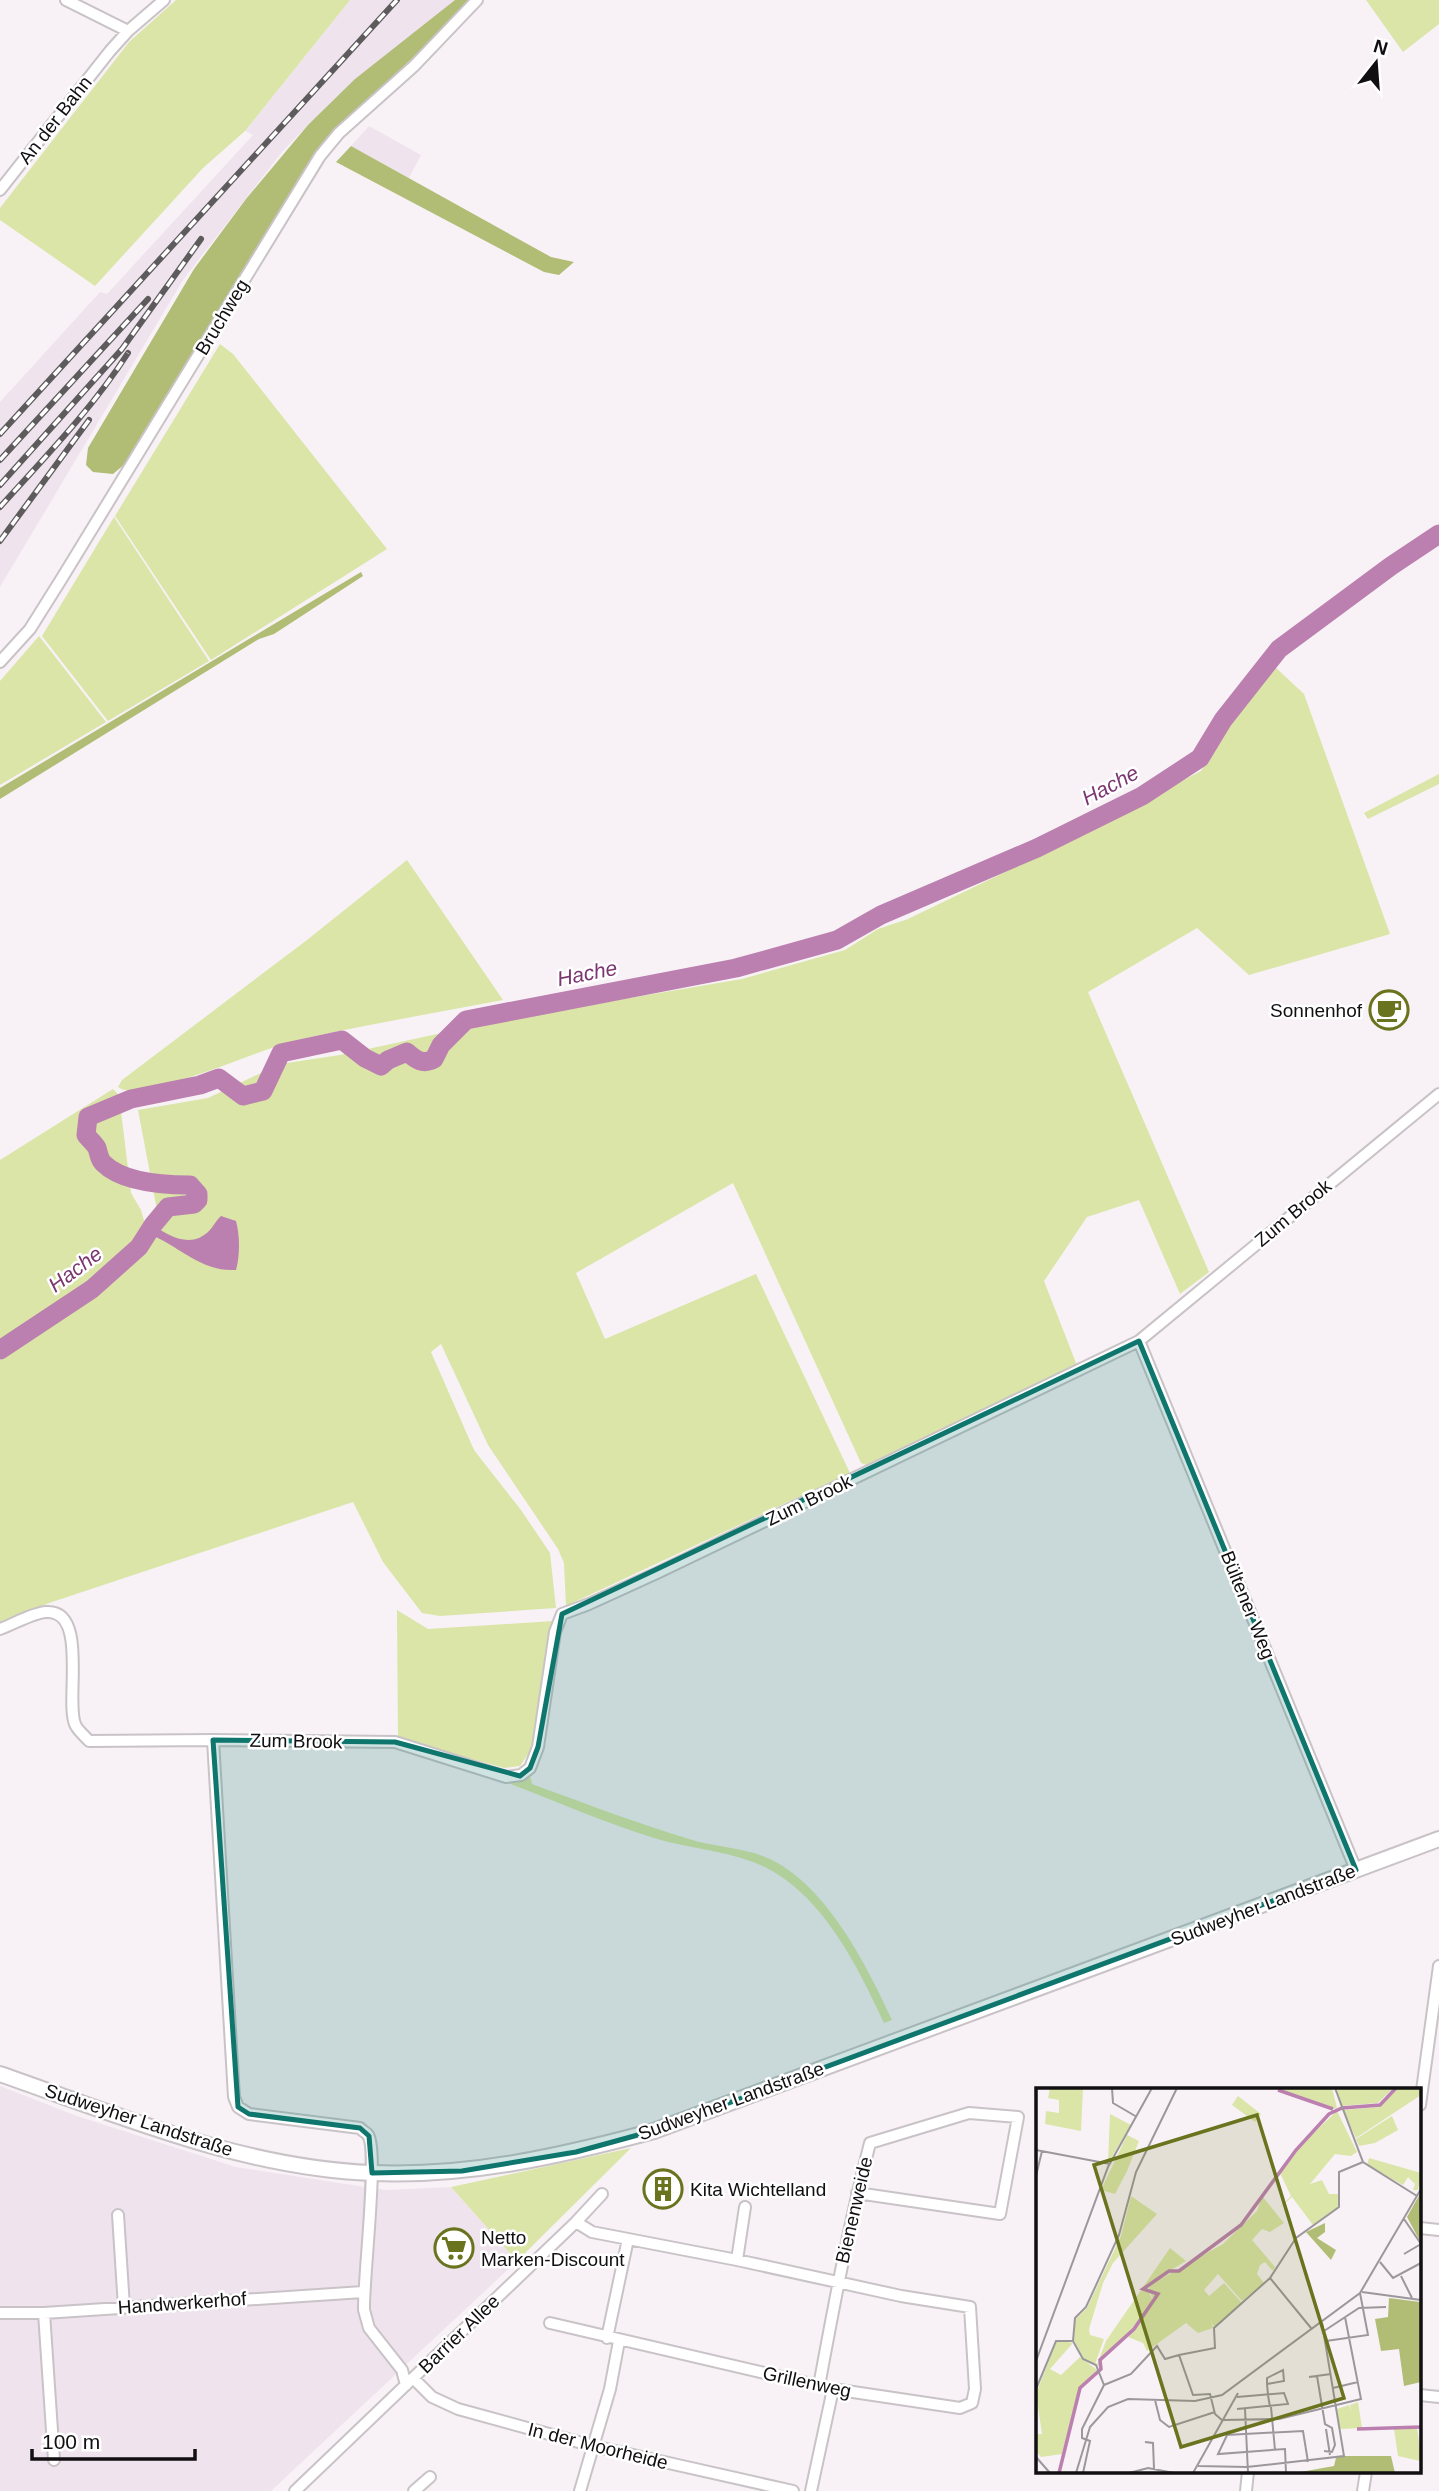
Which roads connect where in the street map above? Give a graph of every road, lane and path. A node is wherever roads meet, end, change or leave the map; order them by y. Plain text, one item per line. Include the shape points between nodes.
1 (66, 0) edge
2 (164, 0) edge
3 (477, 0) edge
4 (128, 31) junction
5 (0, 190) edge
6 (0, 662) edge
7 (1439, 1094) edge
8 (1139, 1341) junction
9 (0, 1629) edge
10 (214, 1740) junction
11 (1439, 1839) edge
12 (1356, 1870) junction
13 (1439, 1966) edge
14 (1437, 1991) edge
15 (0, 2074) edge
16 (1422, 2092) edge
17 (372, 2174) junction
18 (857, 2193) junction
19 (602, 2194) dead end
20 (745, 2207) dead end
21 (118, 2215) dead end
22 (576, 2222) junction
23 (628, 2239) junction
24 (737, 2260) junction
25 (838, 2283) junction
26 (363, 2292) junction
27 (124, 2307) junction
28 (0, 2312) edge
29 (44, 2313) junction
30 (550, 2323) dead end
31 (613, 2339) junction
32 (410, 2381) junction
33 (819, 2386) junction
34 (832, 2389) junction
35 (593, 2446) junction
36 (54, 2460) dead end
37 (429, 2477) dead end
38 (295, 2491) edge
39 (414, 2491) edge
40 (580, 2491) edge
41 (793, 2491) edge
42 (811, 2491) edge

1 - 4 street
2 - 4 street, An der Bahn
3 - 6 street, Bruchweg via 320,156 30,629
4 - 5 street, An der Bahn
7 - 8 street, Zum Brook
8 - 10 street, Zum Brook via 657,1573 562,1614 555,1632 538,1746 530,1768 521,1775 506,1777 395,1742
8 - 12 street, Bültener Weg
9 - 10 street, Zum Brook via 46,1612 66,1620 71,1635 74,1724 89,1741
10 - 17 street via 234,2097 238,2107 249,2114 360,2128 369,2136
11 - 12 main road, Sudweyher Landstraße
12 - 17 main road, Sudweyher Landstraße via 654,2131 517,2164
13 - 14 street
14 - 16 street
15 - 17 main road, Sudweyher Landstraße via 216,2147 308,2167
17 - 26 street
18 - 18 street, Bienenweide via 870,2143 969,2113 1017,2117 1000,2214
18 - 25 street, Bienenweide
19 - 22 street, Barrier Allee
20 - 24 street
21 - 27 street
22 - 23 street via 592,2232
22 - 32 street, Barrier Allee
23 - 24 street
23 - 31 street
24 - 25 street
25 - 33 street, Bienenweide
25 - 34 street, Grillenweg via 970,2307 975,2389 972,2403 960,2408
26 - 27 street, Handwerkerhof
26 - 32 street via 369,2328
27 - 29 street, Handwerkerhof
28 - 29 street, Handwerkerhof
29 - 36 street
30 - 31 street, Grillenweg
31 - 33 street, Grillenweg
31 - 35 street via 610,2389
32 - 35 street, In der Moorheide via 452,2407
32 - 38 street, Barrier Allee
33 - 34 street, Grillenweg
34 - 42 street
35 - 40 street
35 - 41 street, In der Moorheide
37 - 39 street

